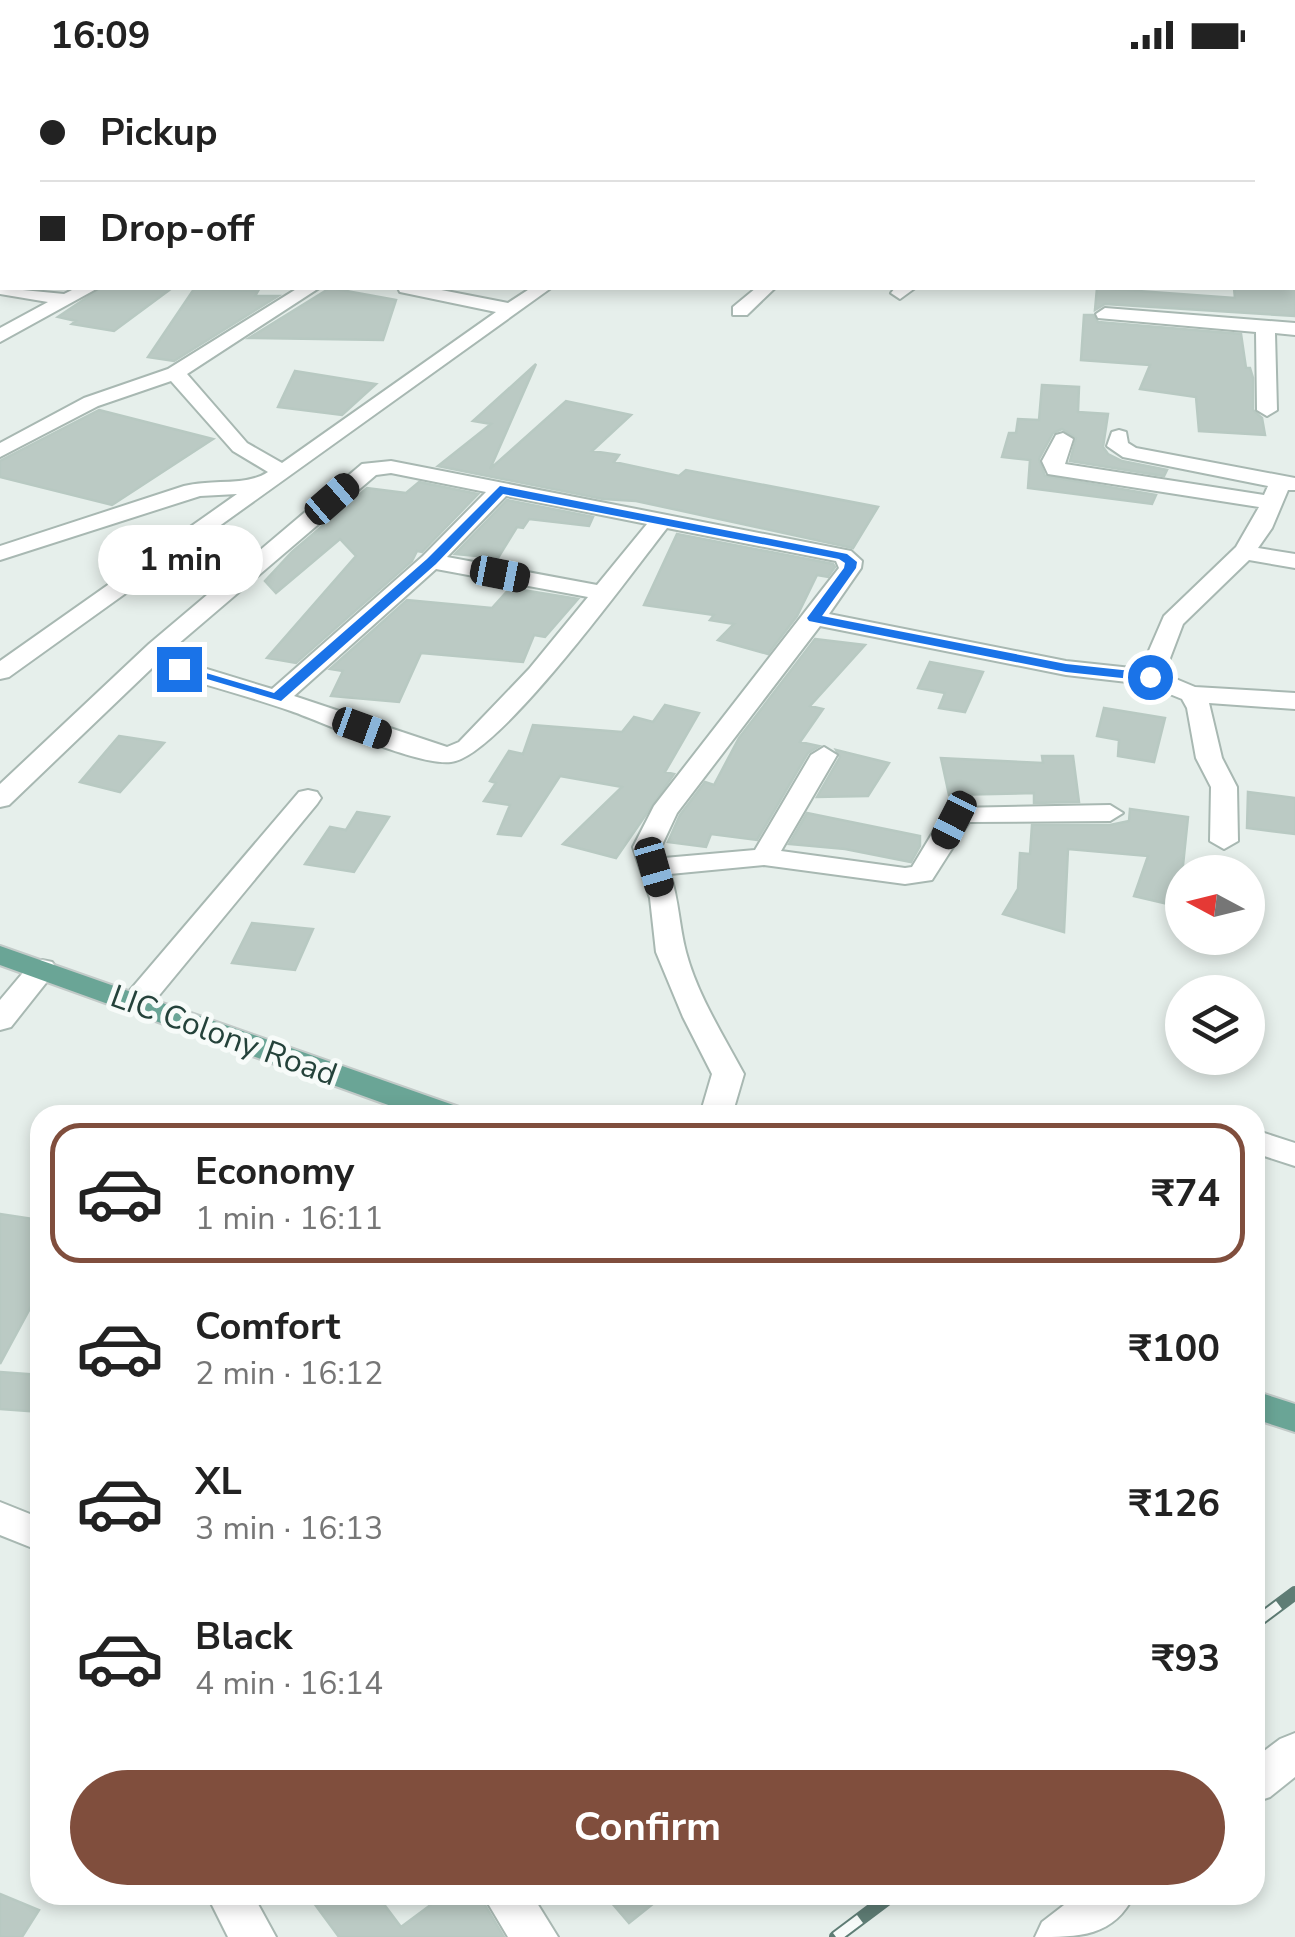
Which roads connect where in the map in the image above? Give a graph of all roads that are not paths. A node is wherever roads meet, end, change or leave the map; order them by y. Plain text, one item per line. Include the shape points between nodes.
1 (11, 290) edge
2 (85, 290) edge
3 (307, 290) edge
4 (424, 290) edge
5 (539, 290) edge
6 (764, 290) edge
7 (66, 300) junction
8 (512, 310) junction
9 (740, 310) dead end
10 (1105, 314) dead end
11 (1265, 327) junction
12 (1295, 329) edge
13 (0, 336) edge
14 (175, 373) junction
15 (1268, 410) dead end
16 (1119, 436) dead end
17 (1063, 439) dead end
18 (0, 451) edge
19 (281, 471) junction
20 (256, 488) junction
21 (500, 490) junction
22 (1282, 490) edge
23 (660, 522) junction
24 (1244, 552) junction
25 (0, 553) edge
26 (431, 561) junction
27 (1295, 561) edge
28 (604, 593) junction
29 (814, 618) junction
30 (147, 659) junction
31 (0, 672) edge
32 (1150, 677) junction
33 (1191, 694) junction
34 (276, 698) junction
35 (1295, 701) edge
36 (824, 756) dead end
37 (308, 798) dead end
38 (0, 799) edge
39 (1110, 813) dead end
40 (1224, 841) dead end
41 (764, 857) junction
42 (654, 867) junction
43 (0, 955) edge
44 (42, 969) junction
45 (136, 1003) junction
46 (0, 1020) edge
47 (420, 1105) edge
48 (719, 1105) edge
49 (1265, 1144) edge
50 (1295, 1154) edge
51 (1265, 1408) edge
52 (1295, 1418) edge
53 (0, 1518) edge
54 (30, 1531) edge
55 (1295, 1752) edge
56 (1265, 1776) edge
57 (235, 1905) edge
58 (512, 1905) edge
59 (1099, 1905) edge
60 (253, 1937) edge
61 (535, 1937) edge
62 (1058, 1937) edge

1 - 7 street
2 - 7 street
3 - 14 street
4 - 8 street
5 - 8 street
6 - 9 street
7 - 13 street
8 - 19 street
10 - 11 street
11 - 12 street
11 - 15 street
14 - 18 street via 72,411
14 - 19 street via 240,447
16 - 22 street via 1117,446 1130,453
17 - 22 street via 1056,469
19 - 20 street
20 - 25 street via 192,490
20 - 31 street
21 - 23 street
21 - 26 street
21 - 30 street via 391,466 370,469
22 - 24 street
23 - 28 street
23 - 29 street via 843,556 851,562
24 - 27 street
24 - 32 street via 1172,620
26 - 28 street
26 - 34 street
28 - 34 street via 538,674 468,747 450,755
29 - 32 street via 1066,668
29 - 42 street via 664,812 647,847
30 - 34 street
30 - 38 street
32 - 33 street
33 - 35 street
33 - 40 street via 1224,786
36 - 41 street
37 - 45 street
39 - 41 street via 964,814 922,874
41 - 42 street
42 - 48 street via 671,952 728,1074
43 - 44 main road, LIC Colony Road
44 - 45 main road, LIC Colony Road
44 - 46 street
45 - 47 main road, LIC Colony Road
49 - 50 street
51 - 52 main road
53 - 54 street
55 - 56 street
57 - 60 street
58 - 61 street
59 - 62 street

